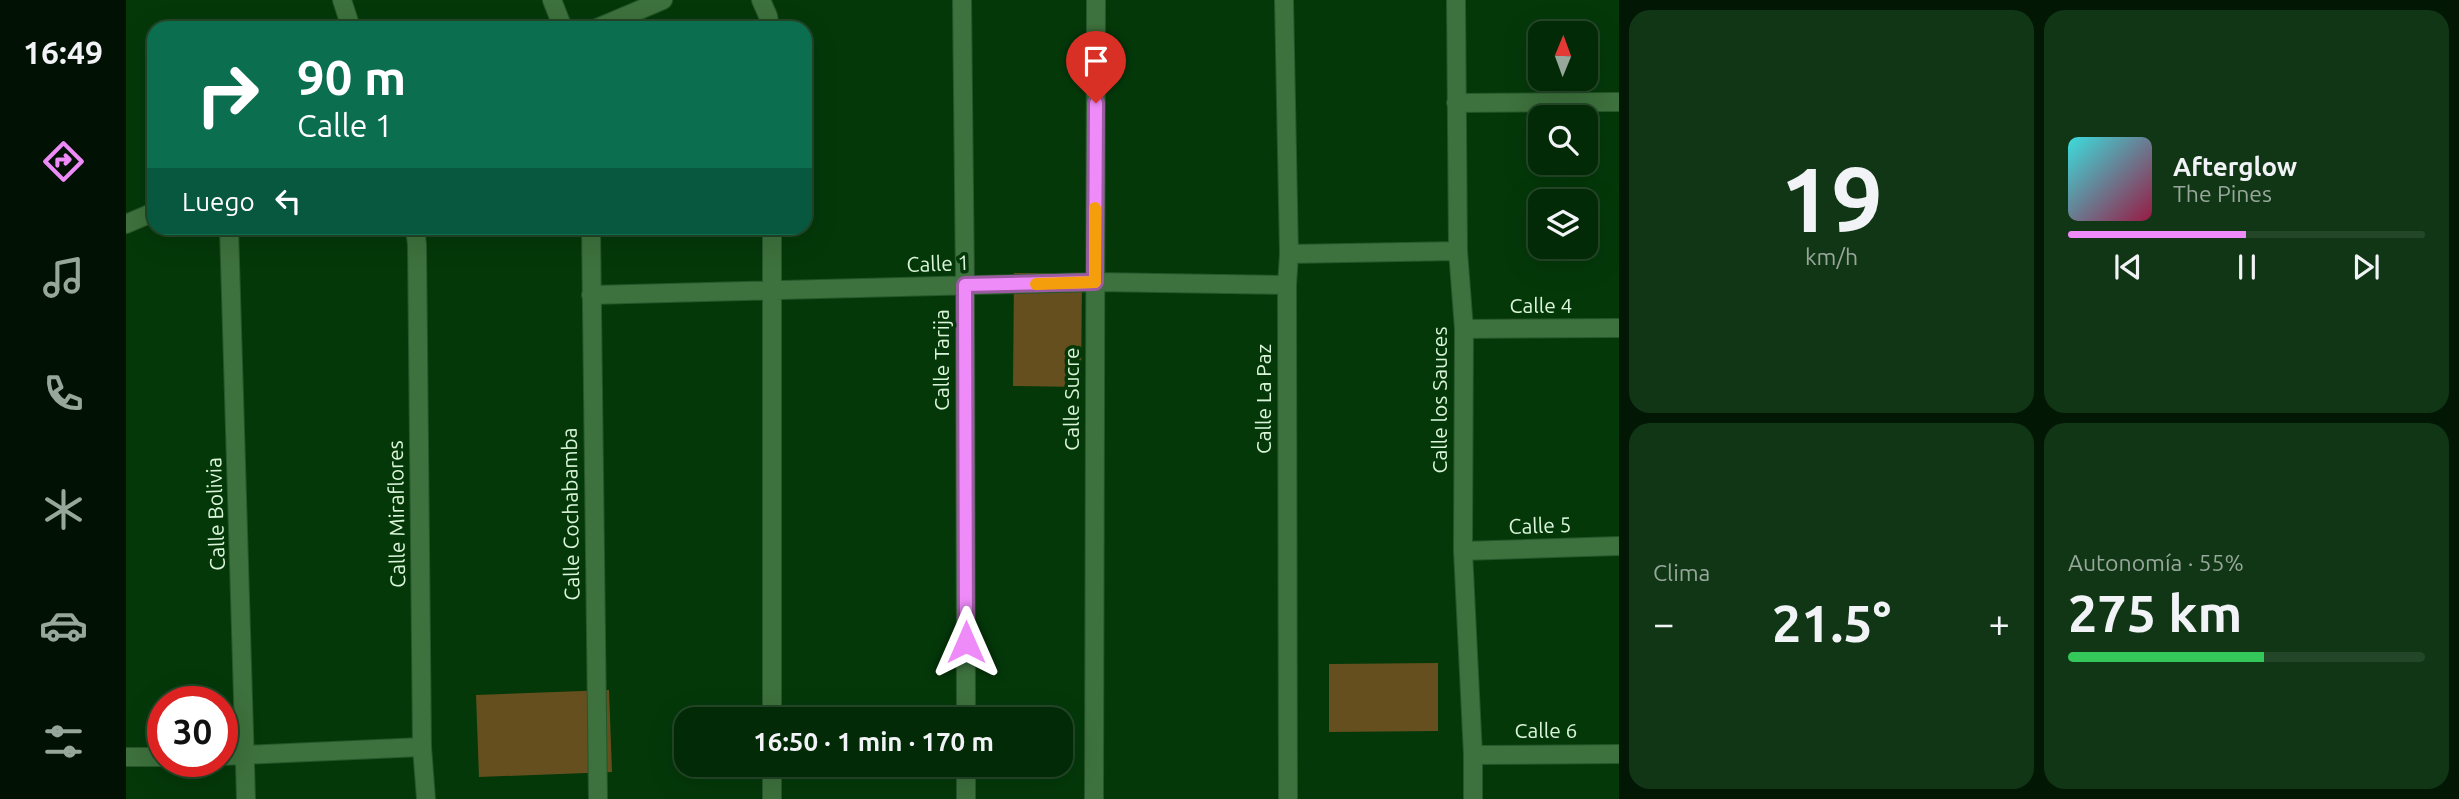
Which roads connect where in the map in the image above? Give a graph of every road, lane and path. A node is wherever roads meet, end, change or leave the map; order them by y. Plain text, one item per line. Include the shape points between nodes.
1 (342, 0) edge
2 (552, 0) edge
3 (663, 0) edge
4 (761, 0) edge
5 (962, 0) edge
6 (1096, 0) edge
7 (1284, 0) edge
8 (1456, 0) edge
9 (349, 21) edge
10 (560, 21) edge
11 (614, 21) edge
12 (768, 21) edge
13 (1619, 102) edge
14 (1456, 103) junction
15 (147, 215) edge
16 (126, 224) edge
17 (229, 235) edge
18 (415, 235) edge
19 (591, 235) edge
20 (772, 235) edge
21 (1458, 251) junction
22 (1289, 254) junction
23 (1095, 282) junction
24 (965, 285) junction
25 (1287, 285) junction
26 (772, 291) junction
27 (591, 295) junction
28 (1619, 328) edge
29 (1464, 329) junction
30 (1619, 546) edge
31 (1463, 551) junction
32 (772, 707) edge
33 (966, 707) edge
34 (422, 747) junction
35 (1473, 754) junction
36 (1619, 754) edge
37 (238, 755) edge
38 (245, 755) junction
39 (126, 757) edge
40 (147, 757) edge
41 (772, 777) edge
42 (966, 777) edge
43 (246, 799) edge
44 (426, 799) edge
45 (598, 799) edge
46 (772, 799) edge
47 (966, 799) edge
48 (1094, 799) edge
49 (1288, 799) edge
50 (1473, 799) edge

1 - 9 street
2 - 10 street
3 - 11 street
4 - 12 street
5 - 24 street, Calle Tarija
6 - 23 street, Calle Sucre
7 - 22 street, Calle La Paz
8 - 14 street, Calle los Sauces
13 - 14 street
14 - 21 street, Calle los Sauces
15 - 16 street
17 - 38 street, Calle Bolivia
18 - 34 street, Calle Miraflores
19 - 27 street, Calle Cochabamba
20 - 26 street
21 - 22 street
21 - 29 street, Calle los Sauces
22 - 25 street, Calle La Paz
23 - 24 street, Calle 1
23 - 25 street, Calle 1
23 - 48 street, Calle Sucre
24 - 26 street, Calle 1
24 - 33 street, Calle Tarija
25 - 49 street, Calle La Paz
26 - 27 street, Calle 1
26 - 32 street
27 - 45 street, Calle Cochabamba
28 - 29 street, Calle 4
29 - 31 street, Calle los Sauces
30 - 31 street, Calle 5
31 - 35 street, Calle los Sauces
34 - 38 street
34 - 44 street, Calle Miraflores
35 - 36 street, Calle 6
35 - 50 street, Calle los Sauces
37 - 38 street
38 - 43 street, Calle Bolivia
39 - 40 street
41 - 46 street
42 - 47 street

